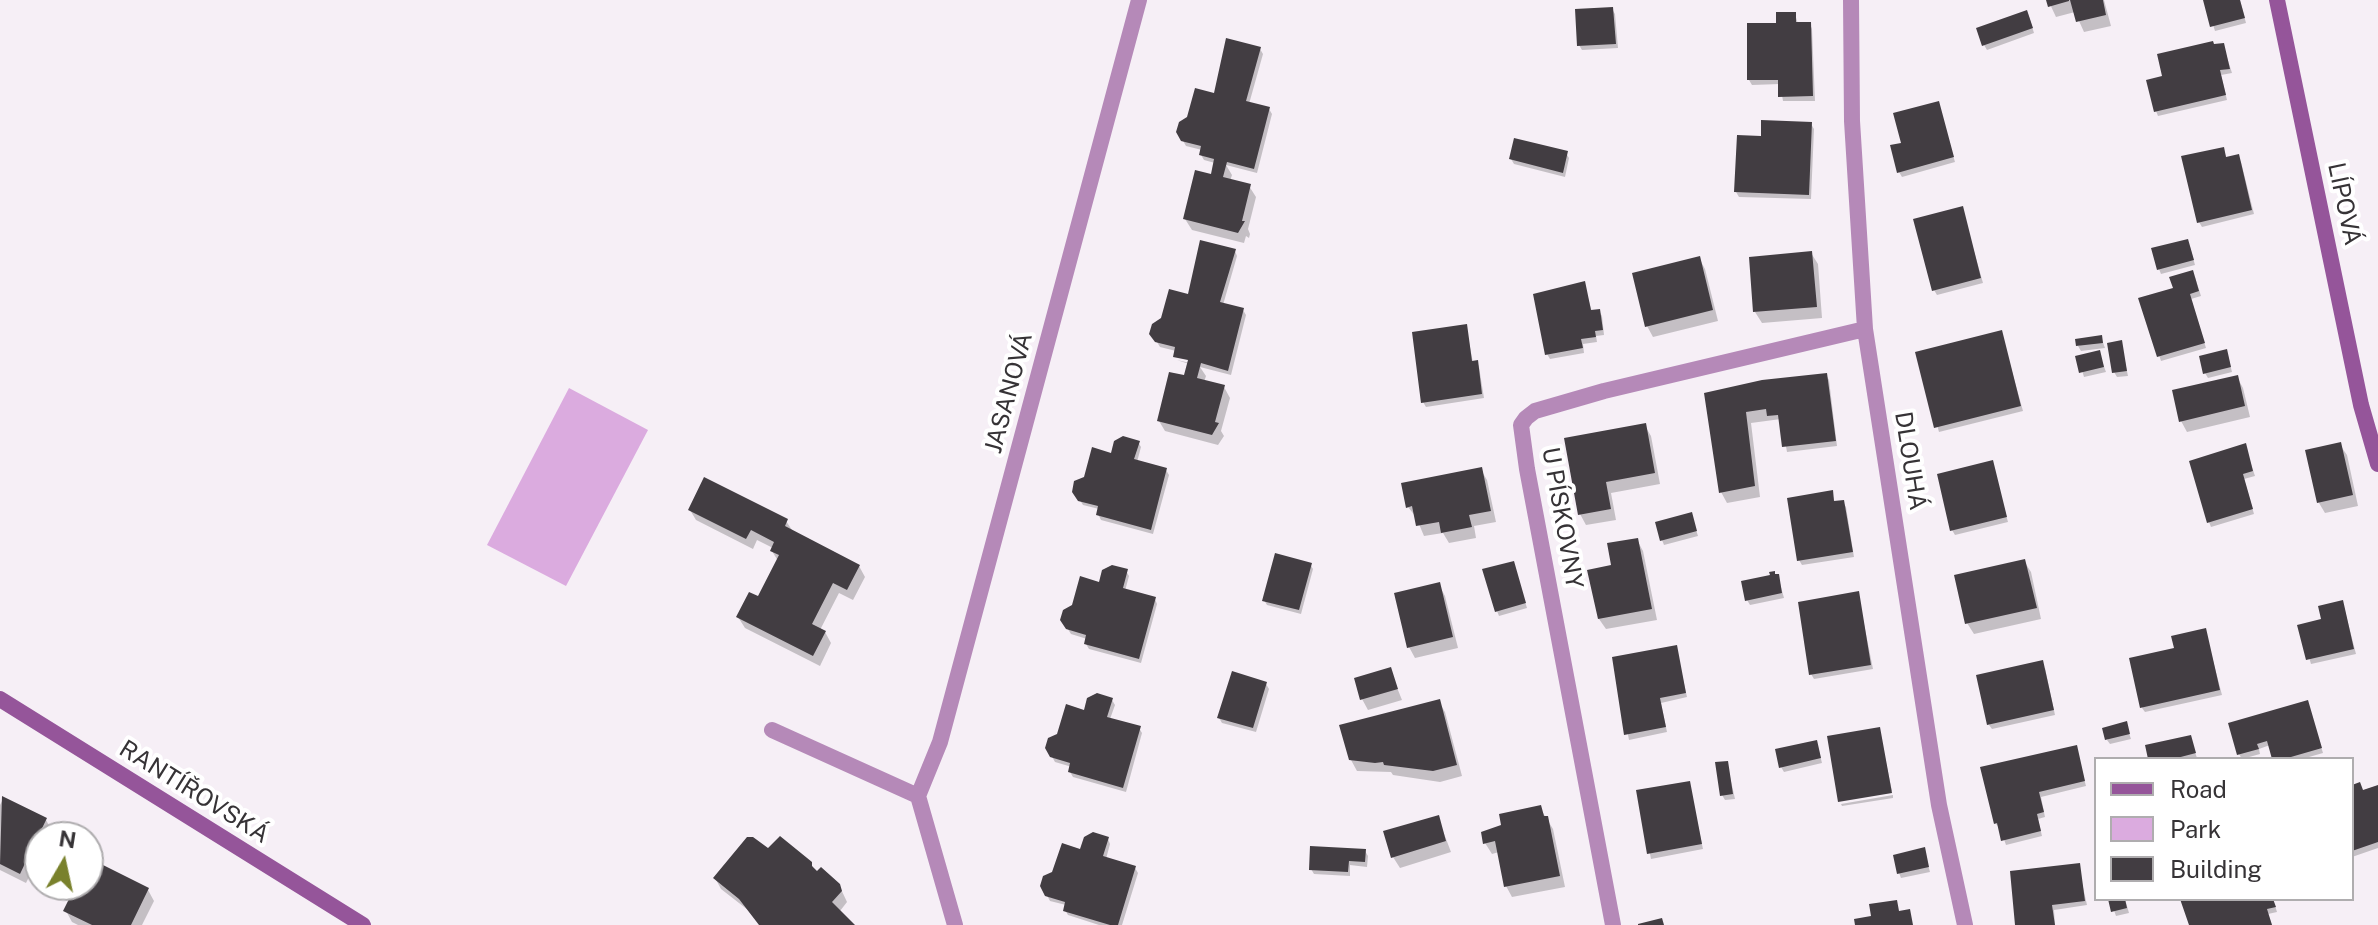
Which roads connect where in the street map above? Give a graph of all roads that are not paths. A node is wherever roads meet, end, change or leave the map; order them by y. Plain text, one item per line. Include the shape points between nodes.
1 (1139, 0) edge
2 (1851, 0) edge
3 (2277, 0) edge
4 (1865, 329) junction
5 (2378, 464) edge
6 (0, 699) edge
7 (772, 730) dead end
8 (918, 796) junction
9 (363, 925) edge
10 (955, 925) edge
11 (1613, 925) edge
12 (1965, 925) edge

1 - 8 street, JASANOVÁ via 940,742
2 - 4 street, DLOUHÁ via 1852,121
3 - 5 street, LÍPOVÁ via 2361,405
4 - 11 street, U PÍSKOVNY via 1604,391 1535,411 1521,425
4 - 12 street, DLOUHÁ via 1939,805
6 - 9 street, RANTÍŘOVSKÁ
7 - 8 street
8 - 10 street

